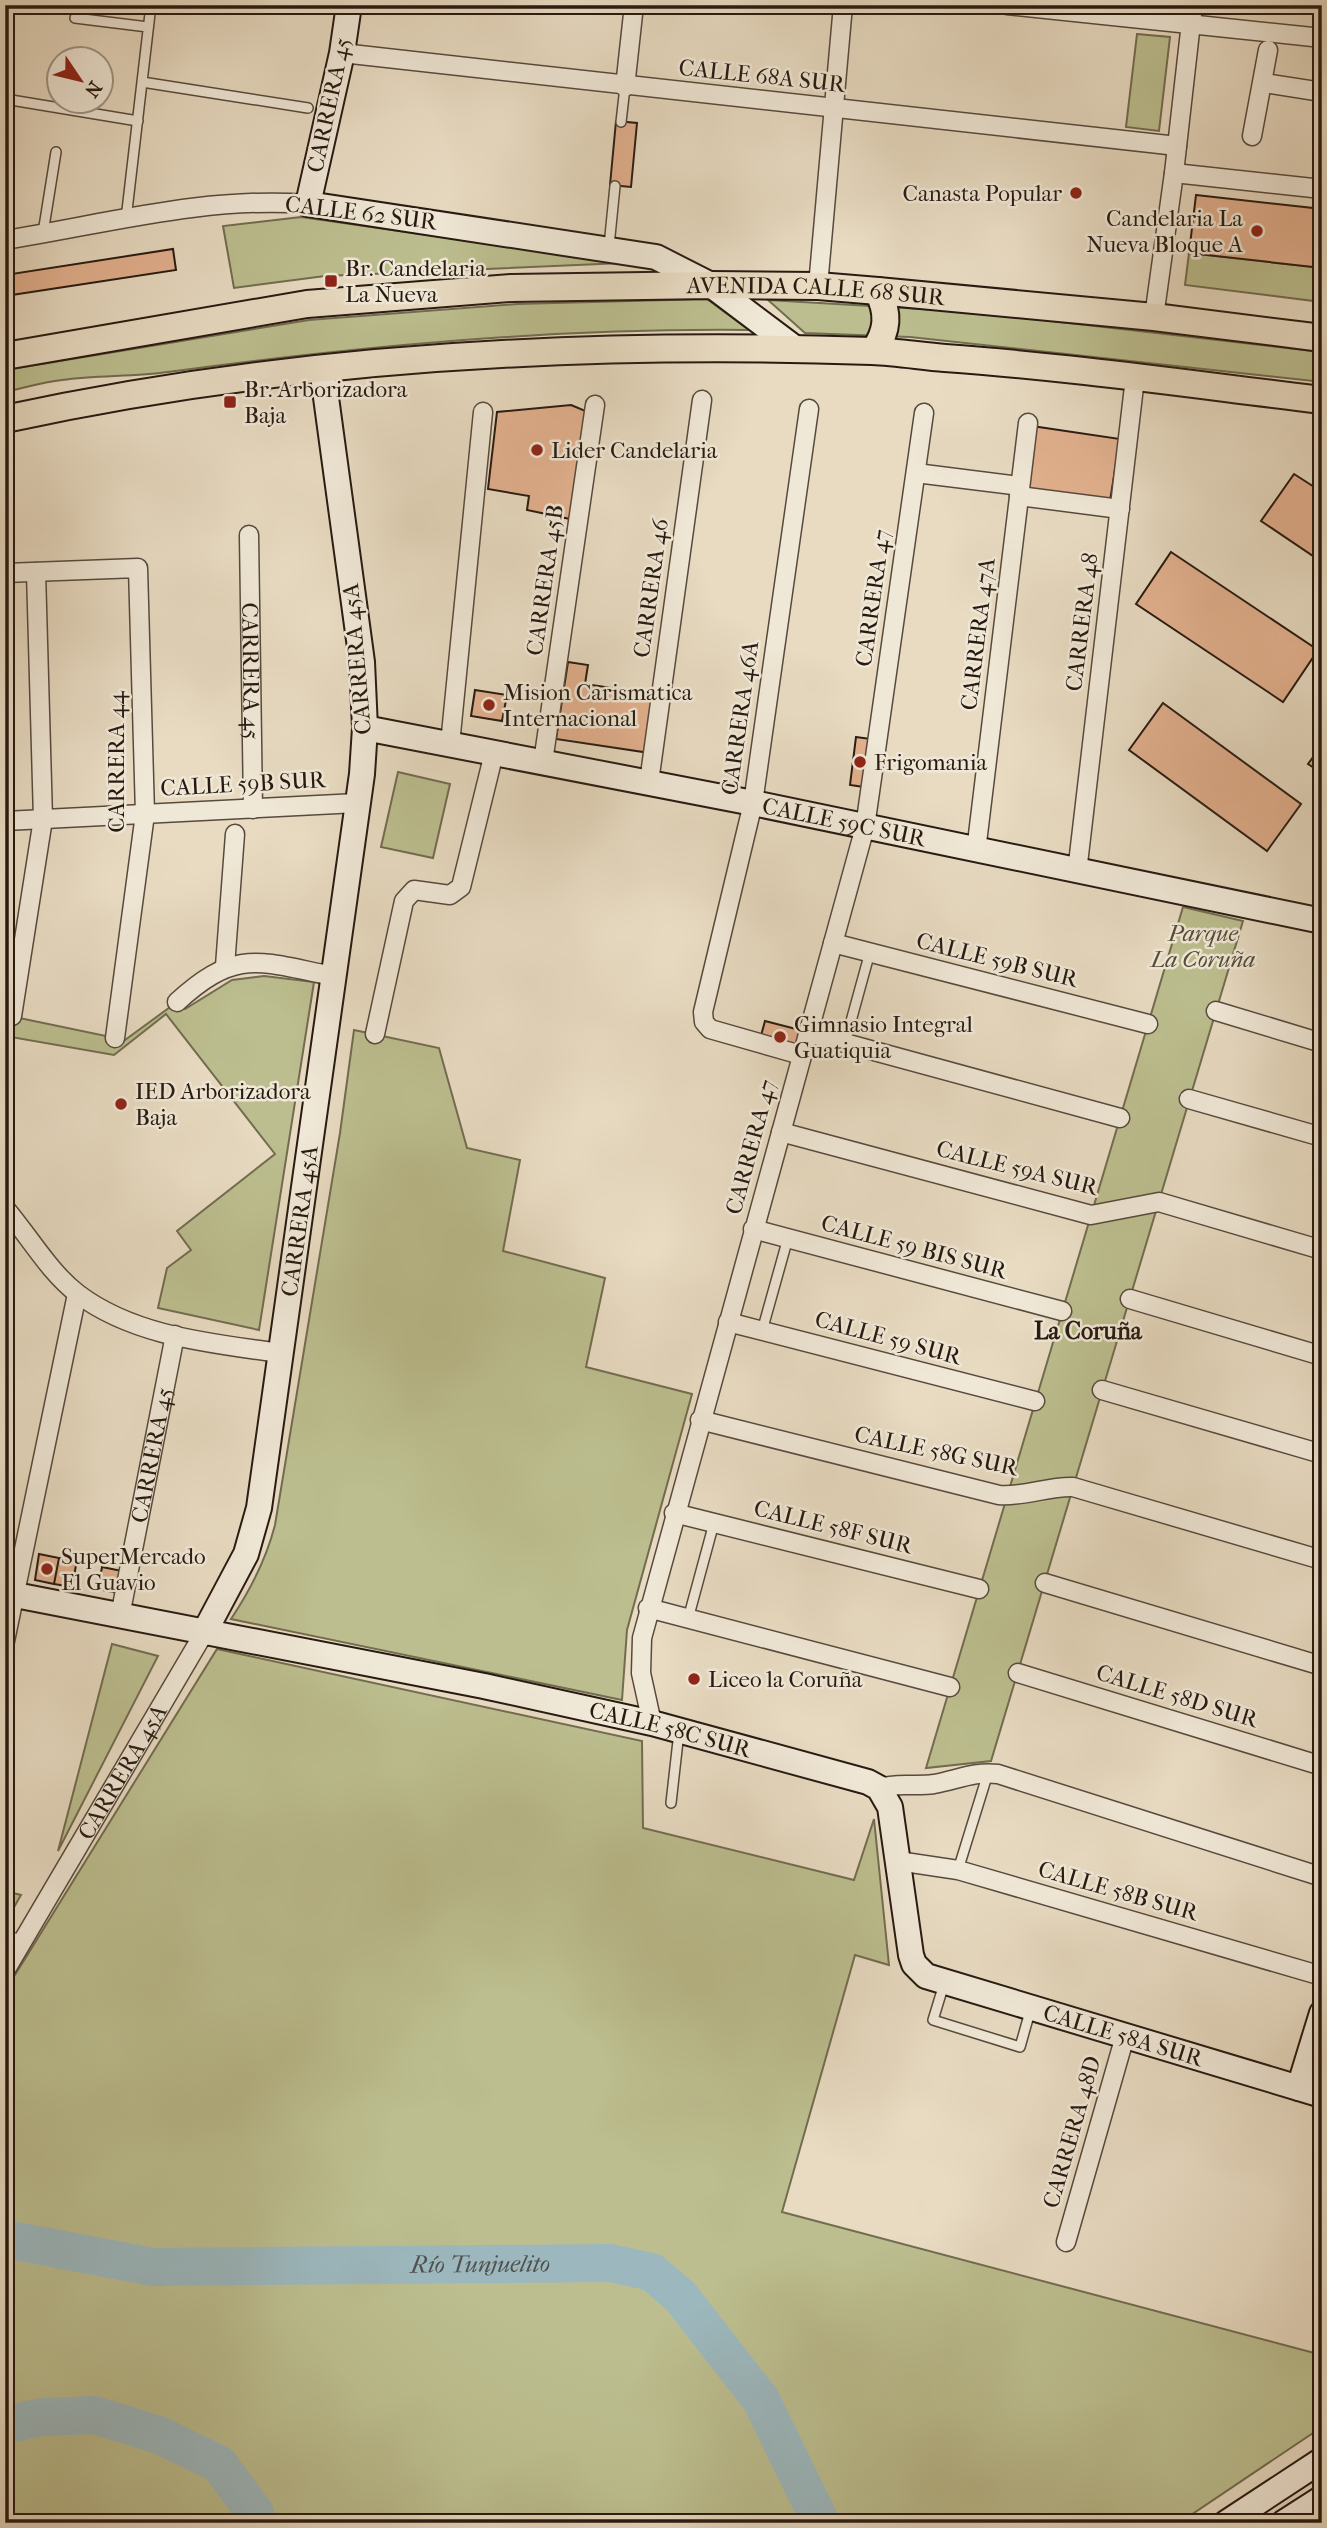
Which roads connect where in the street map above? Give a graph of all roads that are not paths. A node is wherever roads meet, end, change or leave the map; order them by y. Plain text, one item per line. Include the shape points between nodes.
1 (151, 5) edge
2 (634, 5) edge
3 (843, 5) edge
4 (1007, 5) edge
5 (342, 9) edge
6 (1192, 14) edge
7 (75, 18) dead end
8 (148, 27) junction
9 (1322, 38) edge
10 (1268, 50) dead end
11 (342, 53) junction
12 (142, 82) junction
13 (1264, 83) junction
14 (625, 87) junction
15 (1322, 92) edge
16 (5, 99) edge
17 (308, 107) dead end
18 (834, 108) junction
19 (138, 121) junction
20 (621, 122) dead end
21 (1252, 136) dead end
22 (1177, 146) junction
23 (56, 152) dead end
24 (1174, 173) junction
25 (615, 186) dead end
26 (1322, 189) edge
27 (308, 204) junction
28 (126, 220) junction
29 (43, 234) junction
30 (5, 240) edge
31 (608, 247) junction
32 (712, 285) junction
33 (818, 286) junction
34 (878, 291) junction
35 (1154, 317) junction
36 (1322, 338) edge
37 (796, 349) junction
38 (874, 351) junction
39 (5, 356) edge
40 (322, 368) junction
41 (1135, 378) junction
42 (702, 400) dead end
43 (1322, 400) edge
44 (595, 405) dead end
45 (809, 409) dead end
46 (483, 412) dead end
47 (924, 413) dead end
48 (5, 419) edge
49 (1028, 423) dead end
50 (916, 473) junction
51 (1020, 491) junction
52 (1120, 509) junction
53 (249, 535) dead end
54 (36, 572) junction
55 (5, 573) edge
56 (365, 728) junction
57 (450, 744) junction
58 (494, 753) junction
59 (543, 762) junction
60 (649, 782) junction
61 (358, 803) junction
62 (753, 803) junction
63 (253, 809) junction
64 (145, 814) junction
65 (43, 819) junction
66 (5, 821) edge
67 (865, 827) junction
68 (235, 834) dead end
69 (976, 850) junction
70 (1077, 872) junction
71 (1322, 921) edge
72 (833, 943) junction
73 (870, 953) junction
74 (225, 966) junction
75 (333, 976) junction
76 (177, 1002) dead end
77 (1216, 1011) dead end
78 (12, 1016) dead end
79 (1148, 1024) dead end
80 (808, 1033) junction
81 (375, 1034) dead end
82 (115, 1038) dead end
83 (845, 1043) junction
84 (1322, 1043) edge
85 (801, 1055) junction
86 (1189, 1099) dead end
87 (1119, 1118) dead end
88 (780, 1132) junction
89 (1322, 1137) edge
90 (5, 1208) edge
91 (753, 1229) junction
92 (788, 1238) junction
93 (1322, 1250) edge
94 (77, 1294) junction
95 (1130, 1298) dead end
96 (1062, 1311) dead end
97 (728, 1322) junction
98 (762, 1331) junction
99 (176, 1335) junction
100 (279, 1353) junction
101 (1322, 1356) edge
102 (1102, 1390) dead end
103 (1035, 1401) dead end
104 (700, 1420) junction
105 (1322, 1454) edge
106 (674, 1513) junction
107 (714, 1523) junction
108 (1322, 1560) edge
109 (1045, 1583) dead end
110 (979, 1589) dead end
111 (11, 1595) edge
112 (648, 1608) junction
113 (120, 1616) junction
114 (688, 1619) junction
115 (204, 1633) junction
116 (5, 1640) edge
117 (1322, 1666) edge
118 (1018, 1673) dead end
119 (950, 1686) dead end
120 (652, 1723) junction
121 (679, 1730) junction
122 (1322, 1766) edge
123 (988, 1773) junction
124 (879, 1788) junction
125 (671, 1803) dead end
126 (898, 1861) junction
127 (958, 1870) junction
128 (1322, 1877) edge
129 (5, 1936) edge
130 (24, 1941) junction
131 (5, 1971) edge
132 (1322, 1976) edge
133 (935, 1979) junction
134 (1031, 2008) junction
135 (1322, 2013) edge
136 (1125, 2036) junction
137 (1310, 2092) edge
138 (1066, 2242) dead end
139 (1322, 2460) edge
140 (1322, 2498) edge
141 (1226, 2523) edge
142 (1283, 2523) edge

1 - 8 lane
2 - 14 street
3 - 18 street
4 - 6 street
5 - 11 street, CARRERA 45
6 - 9 street
6 - 22 street
7 - 8 lane
8 - 12 lane
10 - 13 street
11 - 14 street, CALLE 68A SUR
11 - 27 street, CARRERA 45
12 - 17 lane
12 - 19 lane
13 - 15 street
13 - 21 street
14 - 18 street, CALLE 68A SUR
14 - 20 lane
16 - 19 lane
18 - 22 street, CALLE 68A SUR
18 - 33 street
19 - 28 lane
22 - 24 street
23 - 29 lane
24 - 26 street
24 - 35 street
25 - 31 lane
27 - 28 street, CALLE 62 SUR via 250,201
27 - 31 street, CALLE 62 SUR
28 - 29 street, CALLE 62 SUR
29 - 30 street, CALLE 62 SUR
31 - 32 street, CALLE 62 SUR via 656,257
32 - 33 main road, AVENIDA CALLE 68 SUR
32 - 37 street, CALLE 62 SUR
32 - 39 main road, AVENIDA CALLE 68 SUR via 511,288 307,304
33 - 34 main road, AVENIDA CALLE 68 SUR
34 - 35 main road, AVENIDA CALLE 68 SUR
34 - 38 main road via 887,322
35 - 36 main road, AVENIDA CALLE 68 SUR
37 - 38 main road
37 - 40 main road via 576,349
38 - 41 main road
40 - 48 main road via 134,394
40 - 56 street, CARRERA 45A via 362,662
41 - 43 main road
41 - 52 street, CARRERA 48
42 - 60 street, CARRERA 46
44 - 59 street, CARRERA 45B
45 - 62 street, CARRERA 46A
46 - 57 street
47 - 50 street, CARRERA 47
49 - 51 street, CARRERA 47A
50 - 51 street
50 - 67 street, CARRERA 47
51 - 52 street
51 - 69 street, CARRERA 47A
52 - 70 street, CARRERA 48
53 - 63 street, CARRERA 45
54 - 55 street
54 - 64 street, CARRERA 44 via 138,568
54 - 65 street
56 - 57 street, CALLE 59C SUR
56 - 61 street, CARRERA 45A
57 - 58 street, CALLE 59C SUR
58 - 59 street, CALLE 59C SUR
58 - 81 street via 461,887 450,895 414,890 404,901
59 - 60 street, CALLE 59C SUR
60 - 62 street, CALLE 59C SUR
61 - 63 street, CALLE 59B SUR
61 - 75 street, CARRERA 45A
62 - 67 street, CALLE 59C SUR
62 - 85 street, CARRERA 46A via 704,1022 710,1029
63 - 64 street, CALLE 59B SUR
64 - 65 street, CALLE 59B SUR
64 - 82 street, CARRERA 44
65 - 66 street, CALLE 59B SUR
65 - 78 street
67 - 69 street, CALLE 59C SUR
67 - 72 street, CARRERA 47
68 - 74 street
69 - 70 street, CALLE 59C SUR
70 - 71 street, CALLE 59C SUR
72 - 73 street, CALLE 59B SUR
72 - 80 street, CARRERA 47
73 - 79 street, CALLE 59B SUR
73 - 83 lane
74 - 75 street via 258,962
74 - 76 street
75 - 100 street, CARRERA 45A
77 - 84 street
80 - 83 street
80 - 85 street, CARRERA 47
83 - 87 street
85 - 88 street, CARRERA 47
86 - 89 street
88 - 91 street, CARRERA 47
88 - 93 street, CALLE 59A SUR via 1091,1215 1159,1202
90 - 94 street
91 - 92 street, CALLE 59 BIS SUR
91 - 97 street, CARRERA 47
92 - 96 street, CALLE 59 BIS SUR
92 - 98 lane
94 - 99 street via 118,1316
94 - 111 street
95 - 101 street
97 - 98 street, CALLE 59 SUR
97 - 104 street, CARRERA 47
98 - 103 street, CALLE 59 SUR
99 - 100 street
99 - 113 street, CARRERA 45
100 - 115 street, CARRERA 45A via 259,1508 246,1553
102 - 105 street
104 - 106 street, CARRERA 47
104 - 108 street, CALLE 58G SUR via 999,1494 1061,1487 1085,1490
106 - 107 street, CALLE 58F SUR
106 - 112 street, CARRERA 47
107 - 110 street, CALLE 58F SUR
107 - 114 lane
109 - 117 street
111 - 113 street, CALLE 58C SUR
111 - 116 street
112 - 114 street
112 - 120 street, CARRERA 47 via 640,1655
113 - 115 street, CALLE 58C SUR
114 - 119 street
115 - 120 street, CALLE 58C SUR
115 - 130 street, CARRERA 45A
118 - 122 street, CALLE 58D SUR
120 - 121 street, CALLE 58C SUR
121 - 124 street, CALLE 58C SUR
121 - 125 lane
123 - 124 street, CALLE 58C SUR via 964,1774 936,1784 899,1783
123 - 127 lane
123 - 128 street, CALLE 58C SUR
124 - 126 street via 890,1807
126 - 127 street, CALLE 58B SUR
126 - 133 street via 911,1955 914,1964
127 - 132 street, CALLE 58B SUR
129 - 130 lane
130 - 131 street, CARRERA 45A
133 - 134 street, CALLE 58A SUR
133 - 134 lane via 933,2020 1020,2047
134 - 136 street, CALLE 58A SUR
135 - 137 street
136 - 137 street, CALLE 58A SUR
136 - 138 street, CARRERA 48D
139 - 141 street
140 - 142 street

